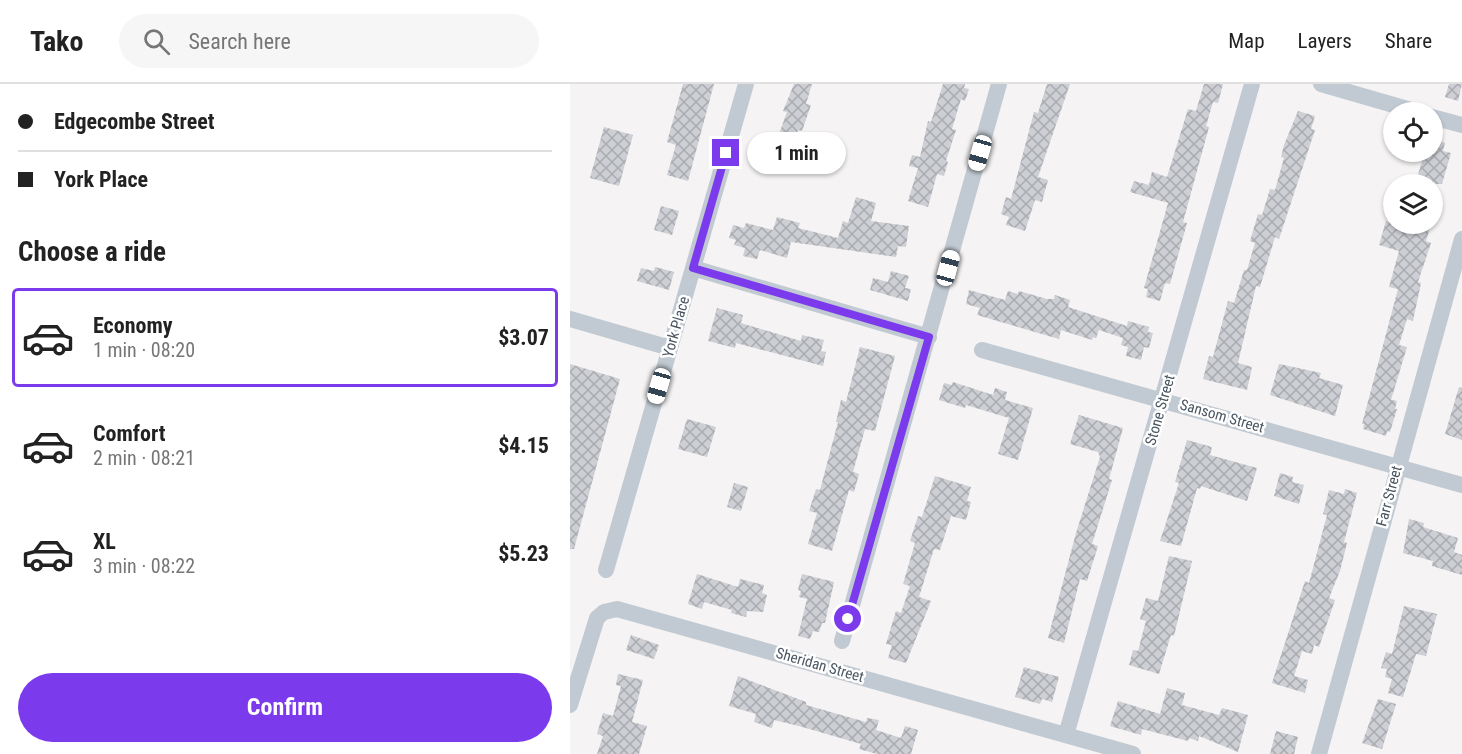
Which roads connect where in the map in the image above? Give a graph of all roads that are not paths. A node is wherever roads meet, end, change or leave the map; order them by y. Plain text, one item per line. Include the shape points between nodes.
1 (746, 84) edge
2 (999, 84) edge
3 (1252, 84) edge
4 (1321, 84) edge
5 (1383, 102) edge
6 (1443, 120) edge
7 (1462, 125) edge
8 (1462, 239) edge
9 (693, 268) junction
10 (570, 320) edge
11 (929, 337) junction
12 (670, 348) junction
13 (981, 350) dead end
14 (1163, 399) junction
15 (1397, 466) junction
16 (1462, 485) edge
17 (606, 570) dead end
18 (842, 641) dead end
19 (570, 705) edge
20 (1066, 735) junction
21 (1133, 754) edge
22 (1319, 754) edge

1 - 9 street, York Place
2 - 11 street
3 - 14 street, Stone Street
4 - 5 street
6 - 7 street
8 - 15 street, Farr Street
9 - 11 street
9 - 12 street, York Place
10 - 12 street
11 - 18 street
12 - 17 street, York Place
13 - 14 street, Sansom Street
14 - 15 street, Sansom Street
14 - 20 street, Stone Street
15 - 16 street, Sansom Street
15 - 22 street, Farr Street
19 - 20 street, Sheridan Street via 597,618 617,609
20 - 21 street, Sheridan Street

